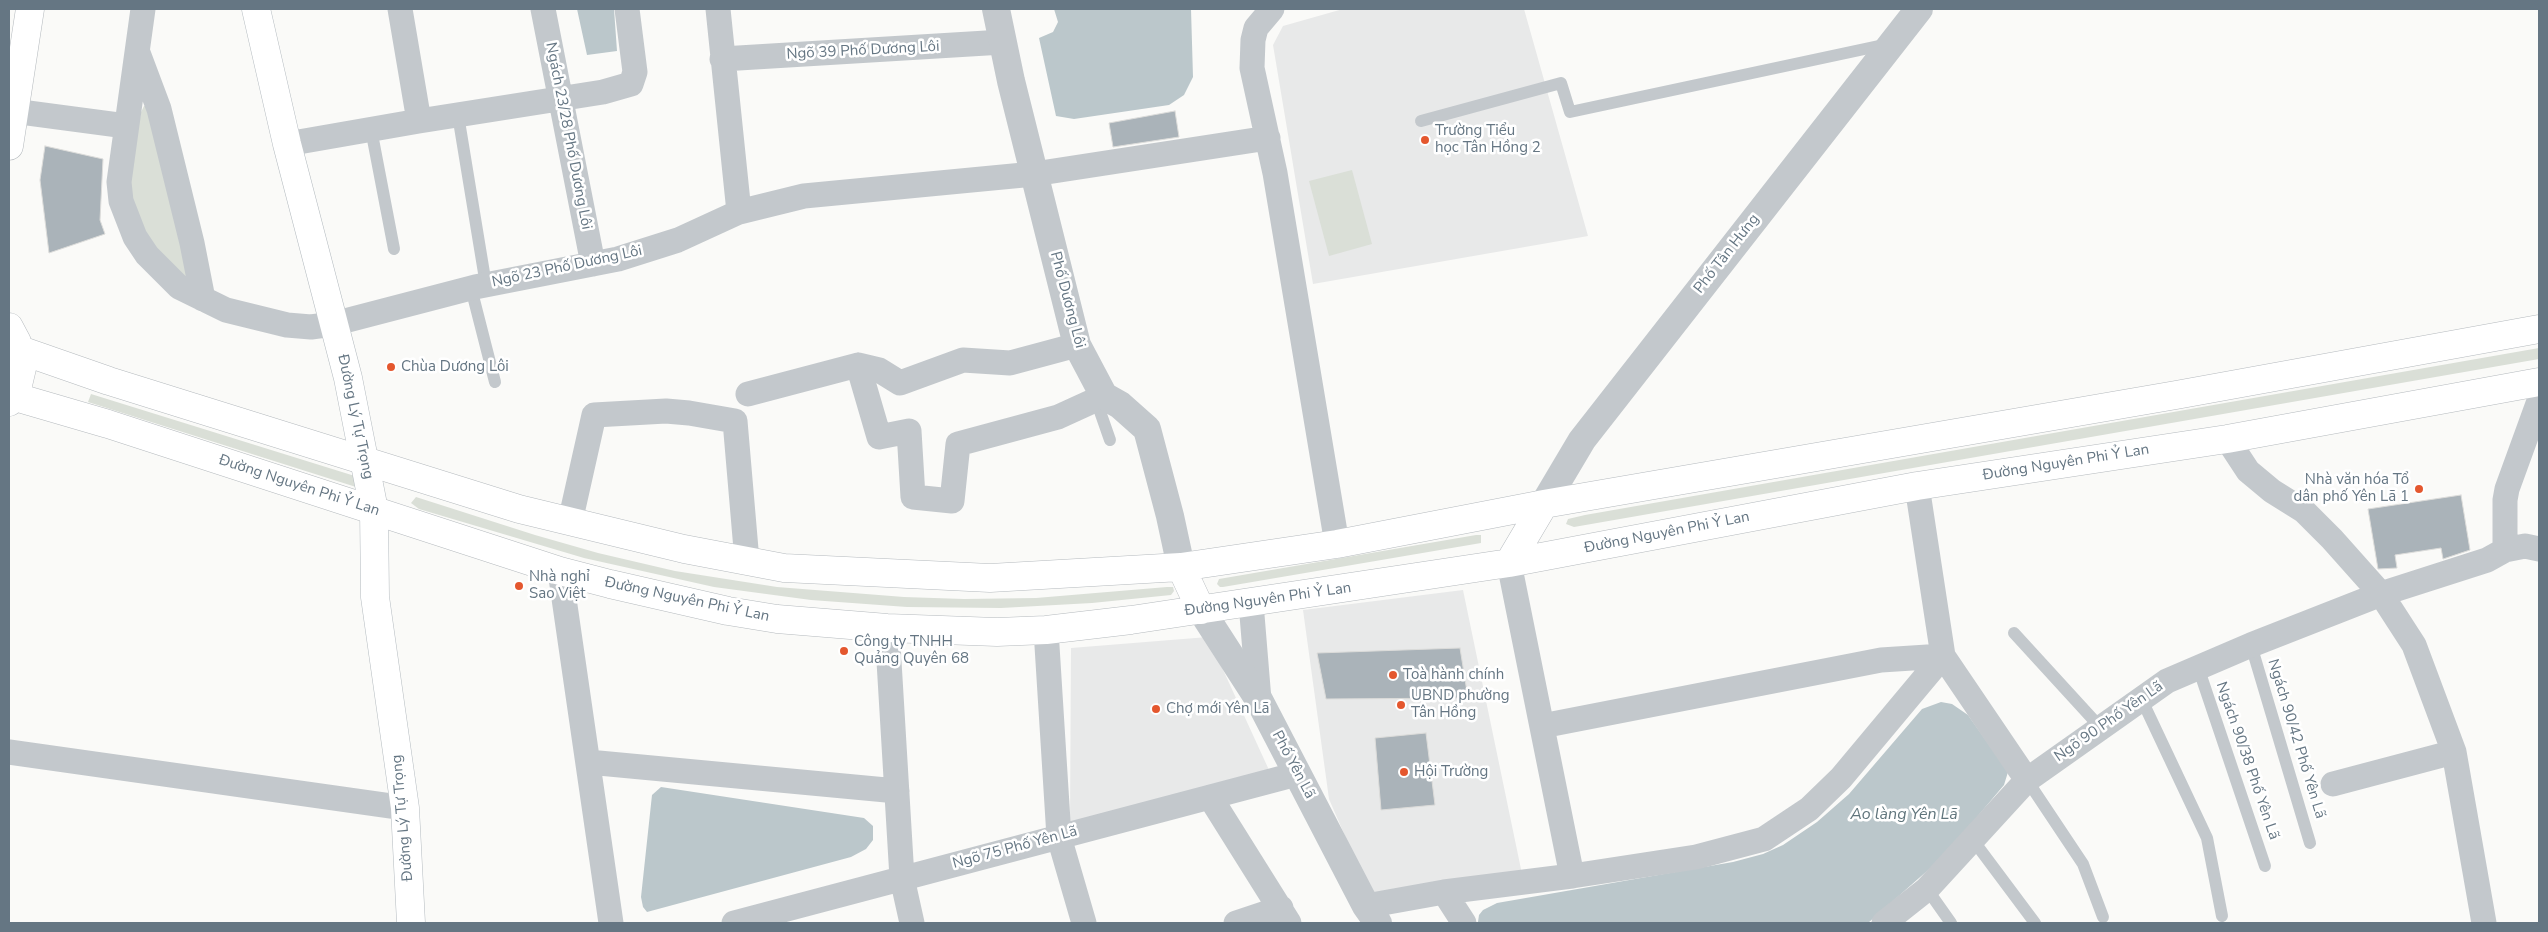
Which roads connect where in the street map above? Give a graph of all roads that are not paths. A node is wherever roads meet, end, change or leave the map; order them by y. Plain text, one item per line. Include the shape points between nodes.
1 (30, 9) edge
2 (143, 9) edge
3 (256, 9) edge
4 (400, 9) edge
5 (543, 9) edge
6 (627, 9) edge
7 (718, 9) edge
8 (996, 9) edge
9 (1290, 9) edge
10 (1919, 9) edge
11 (1267, 13) edge
12 (1003, 42) junction
13 (1891, 43) junction
14 (137, 51) junction
15 (722, 59) junction
16 (561, 99) junction
17 (13, 110) junction
18 (458, 115) junction
19 (419, 121) junction
20 (1421, 121) dead end
21 (126, 126) junction
22 (371, 129) junction
23 (1268, 138) junction
24 (287, 144) junction
25 (9, 146) edge
26 (1034, 174) junction
27 (738, 212) junction
28 (394, 249) dead end
29 (593, 264) junction
30 (479, 287) junction
31 (203, 299) junction
32 (334, 324) junction
33 (2539, 329) edge
34 (14, 339) edge
35 (1077, 345) junction
36 (858, 365) junction
37 (495, 382) dead end
38 (2539, 382) edge
39 (748, 394) dead end
40 (1100, 398) junction
41 (11, 399) edge
42 (2539, 401) edge
43 (2227, 439) junction
44 (1110, 440) dead end
45 (364, 460) junction
46 (1917, 486) junction
47 (1544, 504) junction
48 (374, 510) junction
49 (570, 522) junction
50 (1337, 544) junction
51 (2539, 549) edge
52 (2505, 550) junction
53 (747, 561) junction
54 (1509, 563) junction
55 (1181, 567) junction
56 (560, 571) junction
57 (2381, 594) junction
58 (1252, 603) junction
59 (1201, 610) junction
60 (888, 628) junction
61 (1046, 630) junction
62 (2014, 632) dead end
63 (2251, 645) junction
64 (1943, 656) junction
65 (2198, 667) junction
66 (2141, 698) junction
67 (1259, 700) junction
68 (1542, 726) junction
69 (2100, 727) junction
70 (9, 752) edge
71 (2454, 752) junction
72 (588, 762) junction
73 (1297, 774) junction
74 (2027, 780) junction
75 (2333, 784) dead end
76 (897, 791) junction
77 (1210, 797) junction
78 (405, 808) junction
79 (1059, 837) junction
80 (1974, 840) junction
81 (2310, 843) dead end
82 (2265, 866) dead end
83 (1572, 876) junction
84 (902, 878) junction
85 (1927, 889) junction
86 (1444, 892) junction
87 (1372, 914) edge
88 (1285, 916) edge
89 (2222, 916) dead end
90 (2103, 917) dead end
91 (411, 923) edge
92 (611, 923) edge
93 (734, 923) edge
94 (912, 923) edge
95 (1084, 923) edge
96 (1236, 923) edge
97 (1464, 923) edge
98 (1884, 923) edge
99 (1951, 923) edge
100 (2035, 923) edge
101 (2484, 923) edge

1 - 17 main road
2 - 14 street, Ngõ 23 Phố Dương Lôi
3 - 24 main road, Đường Lý Tự Trọng
4 - 19 street
5 - 16 street, Ngách 23/28 Phố Dương Lôi
6 - 16 street via 635,72 631,84
7 - 15 street
8 - 12 street, Phố Dương Lôi
9 - 11 street
10 - 13 street, Phố Tân Hưng
11 - 23 street via 1256,28 1252,68
12 - 15 street, Ngõ 39 Phố Dương Lôi
12 - 26 street, Phố Dương Lôi
13 - 20 lane via 1570,112 1561,83
13 - 47 street, Phố Tân Hưng via 1582,440
14 - 21 street, Ngõ 23 Phố Dương Lôi
14 - 31 street via 159,109
15 - 27 street
16 - 18 street
16 - 29 street, Ngách 23/28 Phố Dương Lôi
17 - 21 street
17 - 25 main road
18 - 19 street
18 - 30 lane
19 - 22 street
21 - 31 street, Ngõ 23 Phố Dương Lôi via 119,182 128,221 143,249 160,269 179,287
22 - 24 street
22 - 28 lane
23 - 26 street, Ngõ 23 Phố Dương Lôi
23 - 50 street
24 - 32 main road, Đường Lý Tự Trọng
26 - 27 street, Ngõ 23 Phố Dương Lôi via 804,196
26 - 35 street, Phố Dương Lôi
27 - 29 street, Ngõ 23 Phố Dương Lôi via 678,240
29 - 30 street, Ngõ 23 Phố Dương Lôi
30 - 32 street, Ngõ 23 Phố Dương Lôi
30 - 37 lane
31 - 32 street, Ngõ 23 Phố Dương Lôi via 226,310 287,325 311,327
32 - 45 main road, Đường Lý Tự Trọng
33 - 47 main road
34 - 41 main road via 21,377
34 - 45 main road via 109,381
35 - 36 street via 1010,363 964,360 900,382 879,370
35 - 40 street, Phố Dương Lôi
36 - 39 street
36 - 40 street via 879,437 910,431 913,497 952,501 958,444 1058,417
38 - 43 main road, Đường Nguyên Phi Ỷ Lan
40 - 44 lane
40 - 55 street, Phố Dương Lôi via 1120,405 1147,429
41 - 48 main road, Đường Nguyên Phi Ỷ Lan via 108,424
42 - 52 street via 2507,489
43 - 46 main road, Đường Nguyên Phi Ỷ Lan
43 - 57 street via 2248,471 2304,511
45 - 48 main road, Đường Lý Tự Trọng
45 - 49 main road
46 - 54 main road, Đường Nguyên Phi Ỷ Lan
46 - 64 street
47 - 50 main road
47 - 54 main road
48 - 56 main road, Đường Nguyên Phi Ỷ Lan
48 - 78 main road, Đường Lý Tự Trọng via 375,597
49 - 53 main road via 684,550
49 - 53 street via 594,415 666,411 735,421
50 - 55 main road
51 - 52 street via 2525,546
52 - 57 street, Ngõ 90 Phố Yên Lã via 2487,560
53 - 55 main road via 784,568 990,578
54 - 58 main road, Đường Nguyên Phi Ỷ Lan
54 - 68 street
55 - 59 main road
56 - 60 main road, Đường Nguyên Phi Ỷ Lan via 728,611 777,619
56 - 72 street
57 - 63 street, Ngõ 90 Phố Yên Lã
57 - 71 street via 2414,645
58 - 59 main road, Đường Nguyên Phi Ỷ Lan
58 - 67 street
59 - 61 main road, Đường Nguyên Phi Ỷ Lan
59 - 67 street, Phố Yên Lã
60 - 61 main road, Đường Nguyên Phi Ỷ Lan via 997,632
60 - 76 street
61 - 79 street
62 - 69 lane
63 - 65 street, Ngõ 90 Phố Yên Lã
63 - 81 lane, Ngách 90/42 Phố Yên Lã
64 - 68 street via 1881,660
64 - 74 street
64 - 83 street via 1841,778 1809,809 1764,839 1696,857
65 - 66 street, Ngõ 90 Phố Yên Lã
65 - 82 lane, Ngách 90/38 Phố Yên Lã
66 - 69 street, Ngõ 90 Phố Yên Lã
66 - 89 lane via 2207,838
67 - 73 street, Phố Yên Lã
68 - 83 street
69 - 74 street, Ngõ 90 Phố Yên Lã
70 - 78 street
71 - 75 street
71 - 101 street
72 - 76 street
72 - 92 street
73 - 77 street, Ngõ 75 Phố Yên Lã
73 - 87 street, Phố Yên Lã
74 - 80 street, Ngõ 90 Phố Yên Lã
74 - 90 lane via 2083,864
76 - 84 street
77 - 79 street, Ngõ 75 Phố Yên Lã
77 - 88 street
78 - 91 main road, Đường Lý Tự Trọng
79 - 84 street, Ngõ 75 Phố Yên Lã
79 - 95 street
80 - 85 street, Ngõ 90 Phố Yên Lã
80 - 100 lane
83 - 86 street
84 - 93 street, Ngõ 75 Phố Yên Lã
84 - 94 street
85 - 98 street, Ngõ 90 Phố Yên Lã
85 - 99 lane
86 - 87 street
86 - 97 street
88 - 96 street

